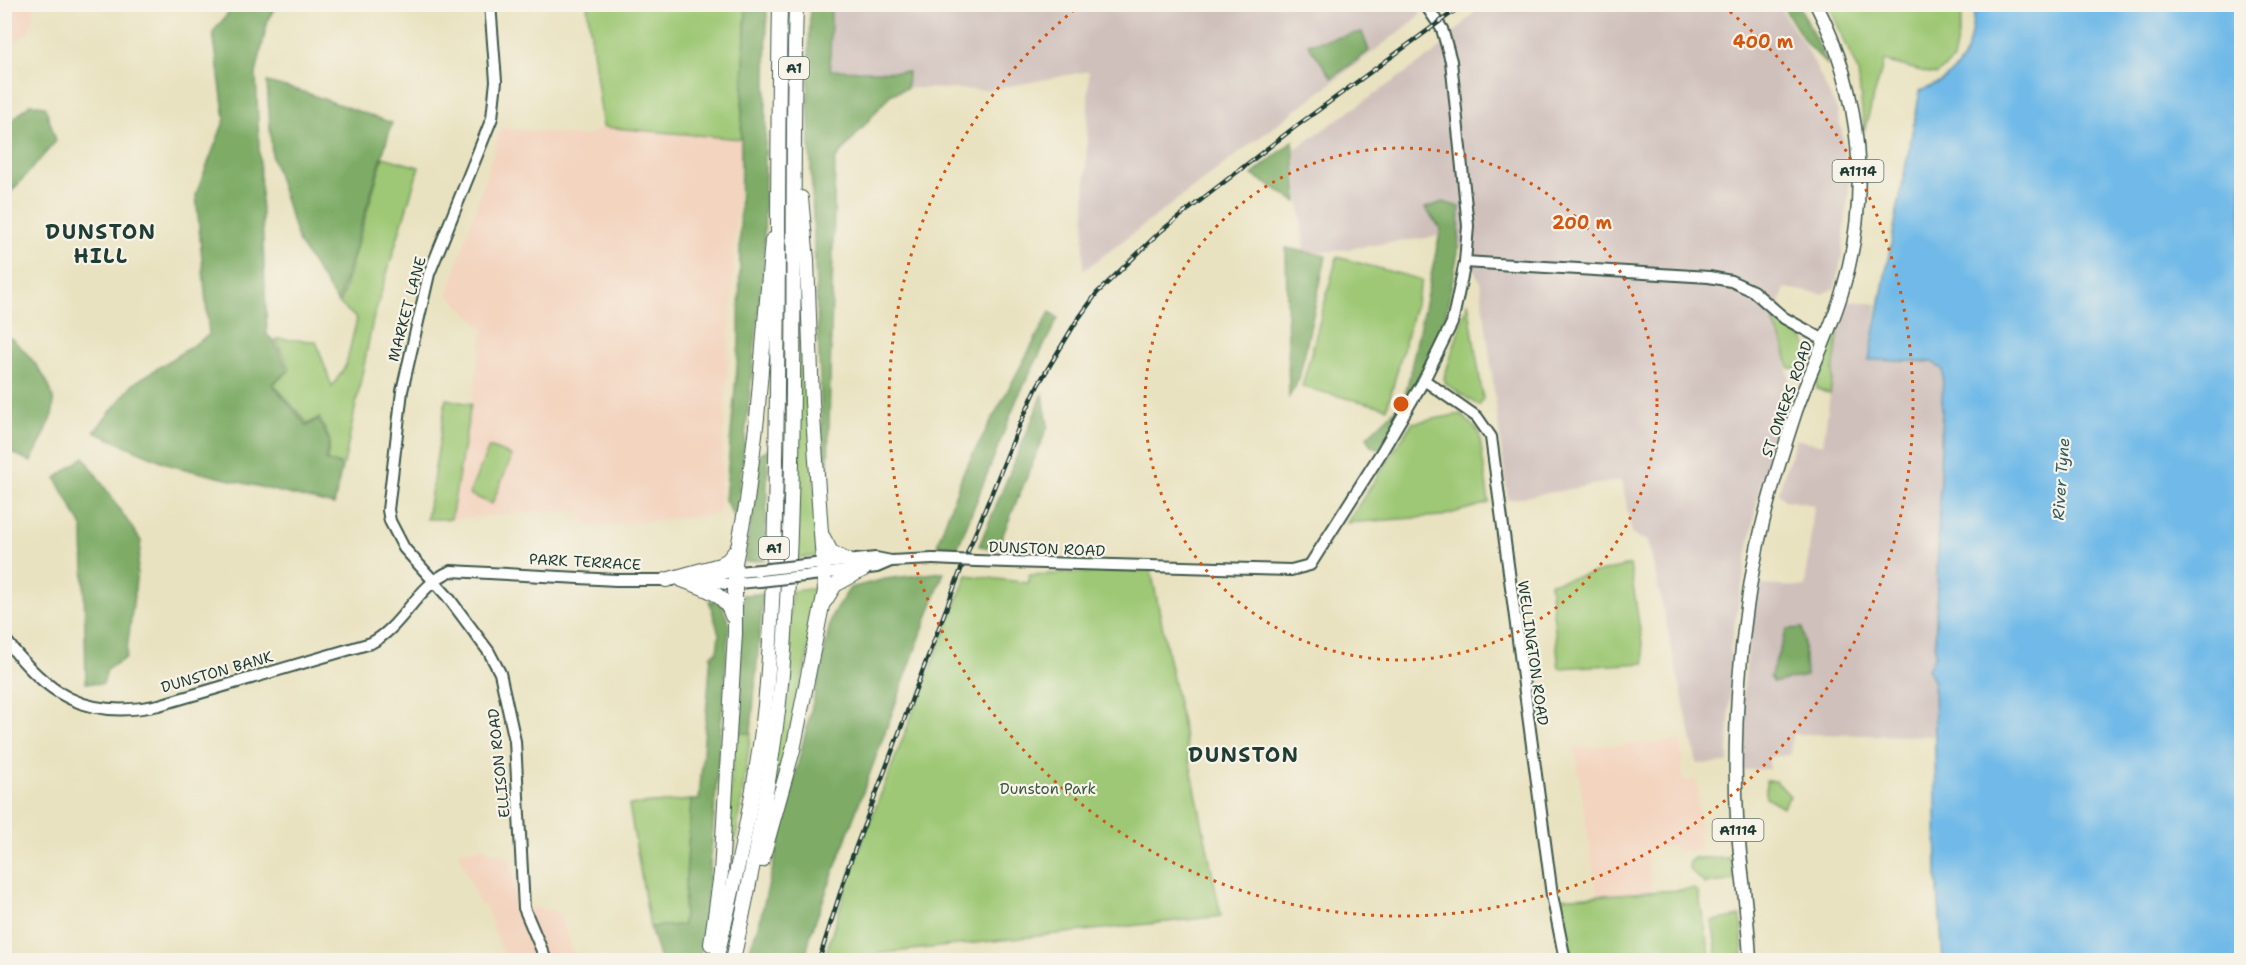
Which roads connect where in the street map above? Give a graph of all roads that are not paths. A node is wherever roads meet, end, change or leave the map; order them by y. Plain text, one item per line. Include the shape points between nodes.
1 (490, 4) edge
2 (780, 4) edge
3 (796, 4) edge
4 (1425, 4) edge
5 (1816, 4) edge
6 (778, 130) junction
7 (795, 131) junction
8 (1465, 262) junction
9 (1824, 340) junction
10 (1424, 380) junction
11 (821, 532) junction
12 (739, 546) junction
13 (848, 561) junction
14 (891, 561) junction
15 (824, 568) junction
16 (864, 569) junction
17 (735, 578) junction
18 (435, 580) junction
19 (666, 580) junction
20 (682, 580) junction
21 (822, 608) junction
22 (735, 633) junction
23 (4, 638) edge
24 (546, 960) edge
25 (708, 960) edge
26 (716, 960) edge
27 (733, 960) edge
28 (1565, 960) edge
29 (1750, 960) edge

1 - 18 street, MARKET LANE via 496,81 492,118 429,274 406,369 391,469 390,521 404,548
2 - 6 highway, A1
3 - 7 highway, A1
4 - 8 street via 1442,29 1451,61 1468,226
5 - 9 main road, A1114 via 1847,88 1858,160 1857,218 1851,255 1842,294
6 - 12 highway via 757,418
6 - 26 highway, A1 via 780,282 769,651 756,771
7 - 11 highway via 807,260
7 - 27 highway, A1 via 784,651 769,774
8 - 9 street, ST OMERS ROAD via 1731,281 1753,291 1784,318
8 - 10 street via 1452,323
9 - 29 main road, ST OMERS ROAD / A1114 via 1797,409 1768,503 1750,586 1737,699 1737,820
10 - 14 street, DUNSTON ROAD, bridge via 1310,565 1291,570 933,558
10 - 28 street, WELLINGTON ROAD via 1477,417 1491,437 1546,856
11 - 13 highway via 831,552
11 - 15 highway
12 - 17 highway
12 - 19 highway via 720,565
13 - 14 street, DUNSTON ROAD
13 - 15 street, DUNSTON ROAD
14 - 16 street, DUNSTON ROAD
15 - 16 street, DUNSTON ROAD
15 - 17 street, PARK TERRACE, bridge
15 - 21 highway
16 - 21 highway via 835,585
17 - 20 street, PARK TERRACE
17 - 22 highway
18 - 19 street, PARK TERRACE via 451,571 464,570
18 - 23 street, DUNSTON BANK via 393,626 370,644 147,707 105,708 69,699 42,681
18 - 24 street, ELLISON ROAD via 489,652 503,683 515,741 524,908
19 - 20 street, PARK TERRACE
20 - 22 highway via 723,598 731,612
21 - 27 highway via 793,750
22 - 25 highway via 721,873

